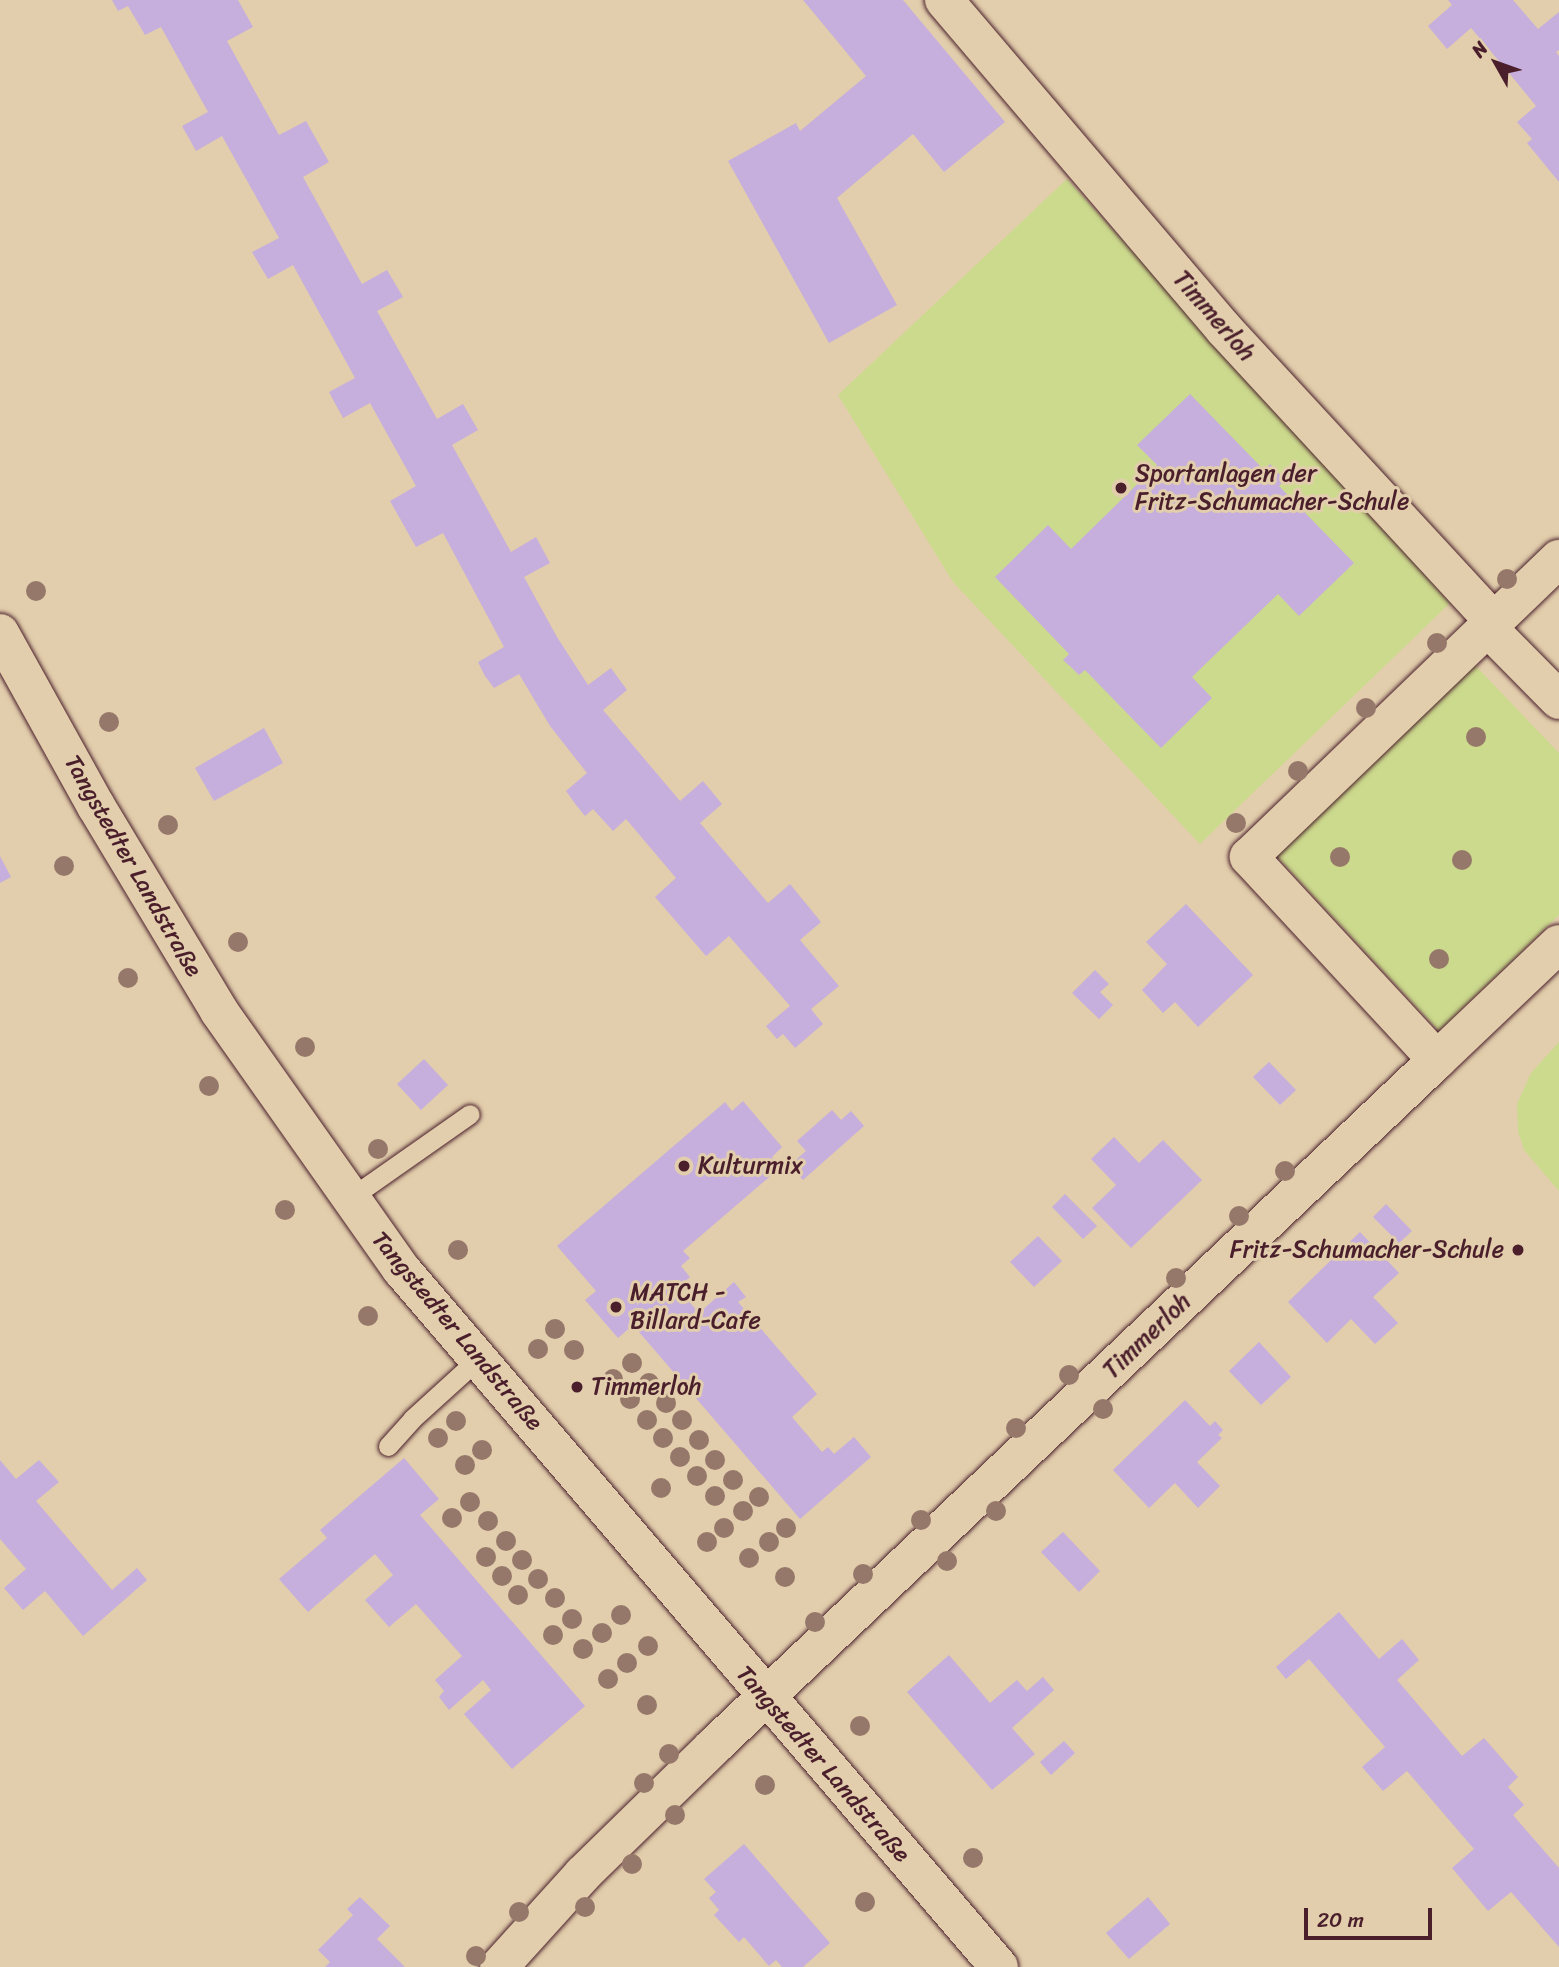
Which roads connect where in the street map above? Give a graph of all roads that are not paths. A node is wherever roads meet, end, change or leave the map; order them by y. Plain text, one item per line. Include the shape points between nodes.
1 (944, 0) edge
2 (1559, 559) edge
3 (1491, 625) junction
4 (0, 633) edge
5 (1559, 700) edge
6 (1559, 944) edge
7 (1437, 1060) junction
8 (470, 1114) dead end
9 (350, 1198) junction
10 (478, 1359) junction
11 (388, 1446) dead end
12 (765, 1697) junction
13 (499, 1967) edge
14 (999, 1967) edge

1 - 3 street, Timmerloh via 1224,329
2 - 3 street
3 - 5 street, Timmerloh
3 - 7 street via 1249,857
4 - 9 street, Tangstedter Landstraße via 96,806 219,1011
6 - 7 street, Timmerloh
7 - 12 street, Timmerloh
8 - 9 lane
9 - 10 street, Tangstedter Landstraße via 401,1269
10 - 11 lane
10 - 12 street, Tangstedter Landstraße
12 - 13 street, Timmerloh via 583,1874
12 - 14 street, Tangstedter Landstraße

